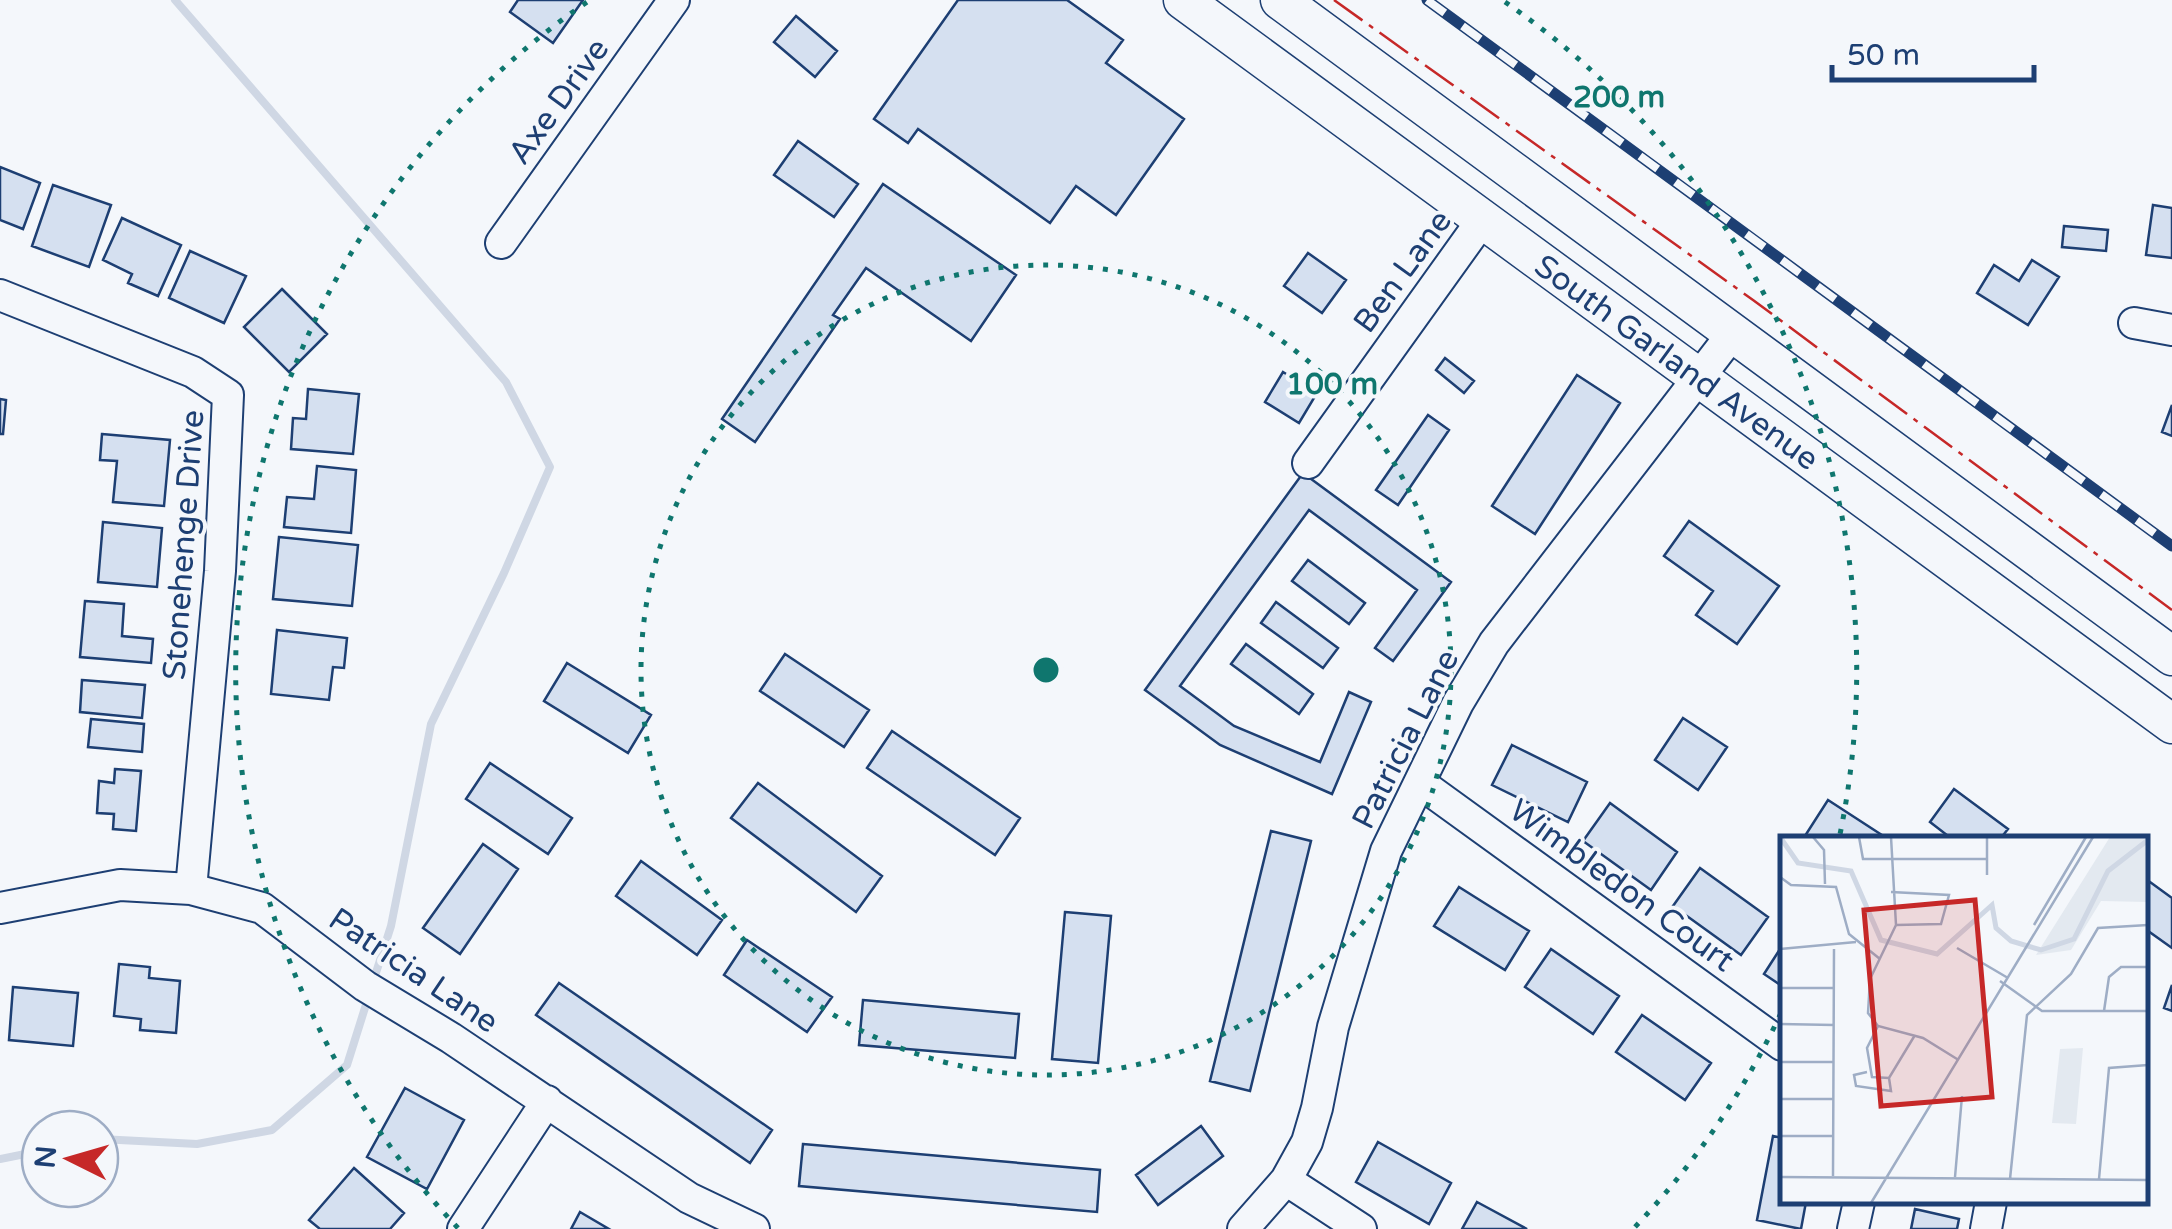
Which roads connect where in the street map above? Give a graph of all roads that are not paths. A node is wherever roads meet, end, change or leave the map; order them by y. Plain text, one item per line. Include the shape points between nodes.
1 (674, 0) edge
2 (1182, 0) edge
3 (1280, 0) edge
4 (1483, 218) junction
5 (500, 243) dead end
6 (0, 295) edge
7 (2134, 323) dead end
8 (2172, 330) edge
9 (1733, 333) junction
10 (1700, 378) junction
11 (1308, 462) dead end
12 (2172, 656) edge
13 (2172, 724) edge
14 (1420, 783) junction
15 (191, 889) junction
16 (0, 908) edge
17 (1780, 1044) edge
18 (547, 1102) junction
19 (1286, 1180) junction
20 (1859, 1204) edge
21 (1991, 1204) edge
22 (464, 1229) edge
23 (754, 1229) edge
24 (1243, 1229) edge
25 (1361, 1229) edge
26 (1854, 1229) edge
27 (1986, 1229) edge

1 - 5 street, Axe Drive
2 - 4 main road, South Garland Avenue
3 - 9 main road, South Garland Avenue
4 - 10 main road, South Garland Avenue
4 - 11 street, Ben Lane
6 - 15 street, Stonehenge Drive via 193,372 228,395 220,571
7 - 8 street
9 - 10 street, Patricia Lane
9 - 12 main road, South Garland Avenue
10 - 13 main road, South Garland Avenue
10 - 14 street, Patricia Lane via 1494,643
14 - 17 street, Wimbledon Court
14 - 19 street, Patricia Lane via 1386,851 1333,1027 1307,1142
15 - 16 street, Patricia Lane via 120,885
15 - 18 street, Patricia Lane via 262,908 376,992
18 - 22 street
18 - 23 street, Patricia Lane via 689,1198
19 - 24 street, Patricia Lane
19 - 25 street
20 - 26 street
21 - 27 street

